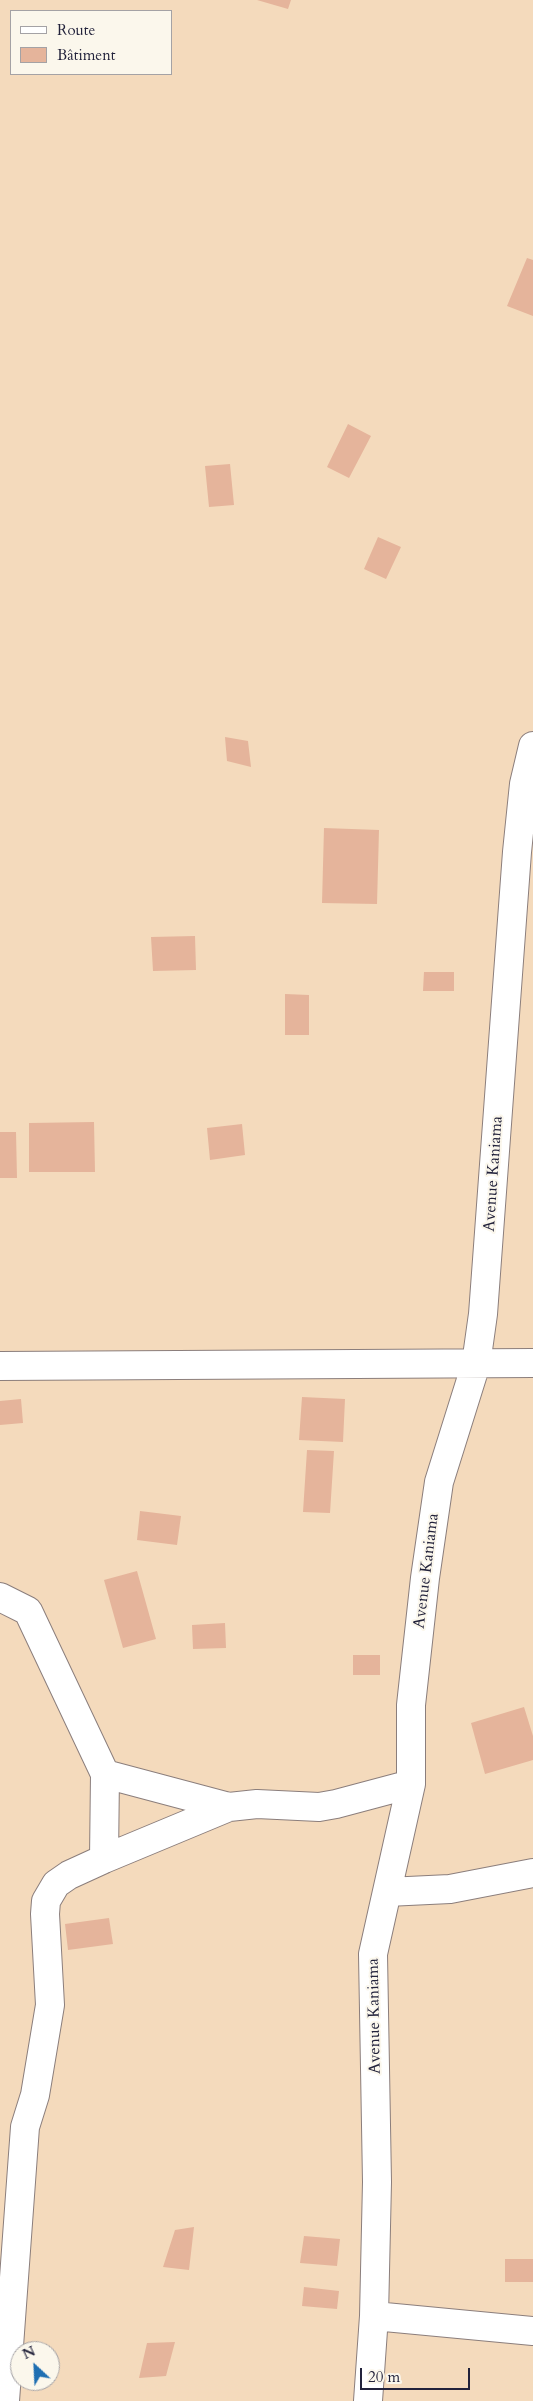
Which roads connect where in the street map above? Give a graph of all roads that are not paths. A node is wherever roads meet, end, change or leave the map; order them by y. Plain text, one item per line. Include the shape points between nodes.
1 (533, 746) edge
2 (533, 1363) edge
3 (476, 1364) junction
4 (0, 1366) edge
5 (0, 1597) edge
6 (105, 1774) junction
7 (410, 1784) junction
8 (229, 1807) junction
9 (104, 1859) junction
10 (533, 1872) edge
11 (387, 1892) junction
12 (374, 2316) junction
13 (533, 2331) edge
14 (5, 2401) edge
15 (368, 2401) edge

1 - 3 street, Avenue Kaniama via 524,784 517,852 488,1256
2 - 3 street
3 - 4 street
3 - 7 street, Avenue Kaniama via 438,1491 411,1705
5 - 6 street via 28,1611
6 - 8 street
6 - 9 street
7 - 8 street via 319,1807 257,1804
7 - 11 street, Avenue Kaniama
8 - 9 street
9 - 14 street via 56,1884 46,1901 50,2005 35,2095 25,2127
10 - 11 street via 450,1889
11 - 12 street, Avenue Kaniama via 373,1954 377,2182
12 - 13 street
12 - 15 street, Avenue Kaniama

